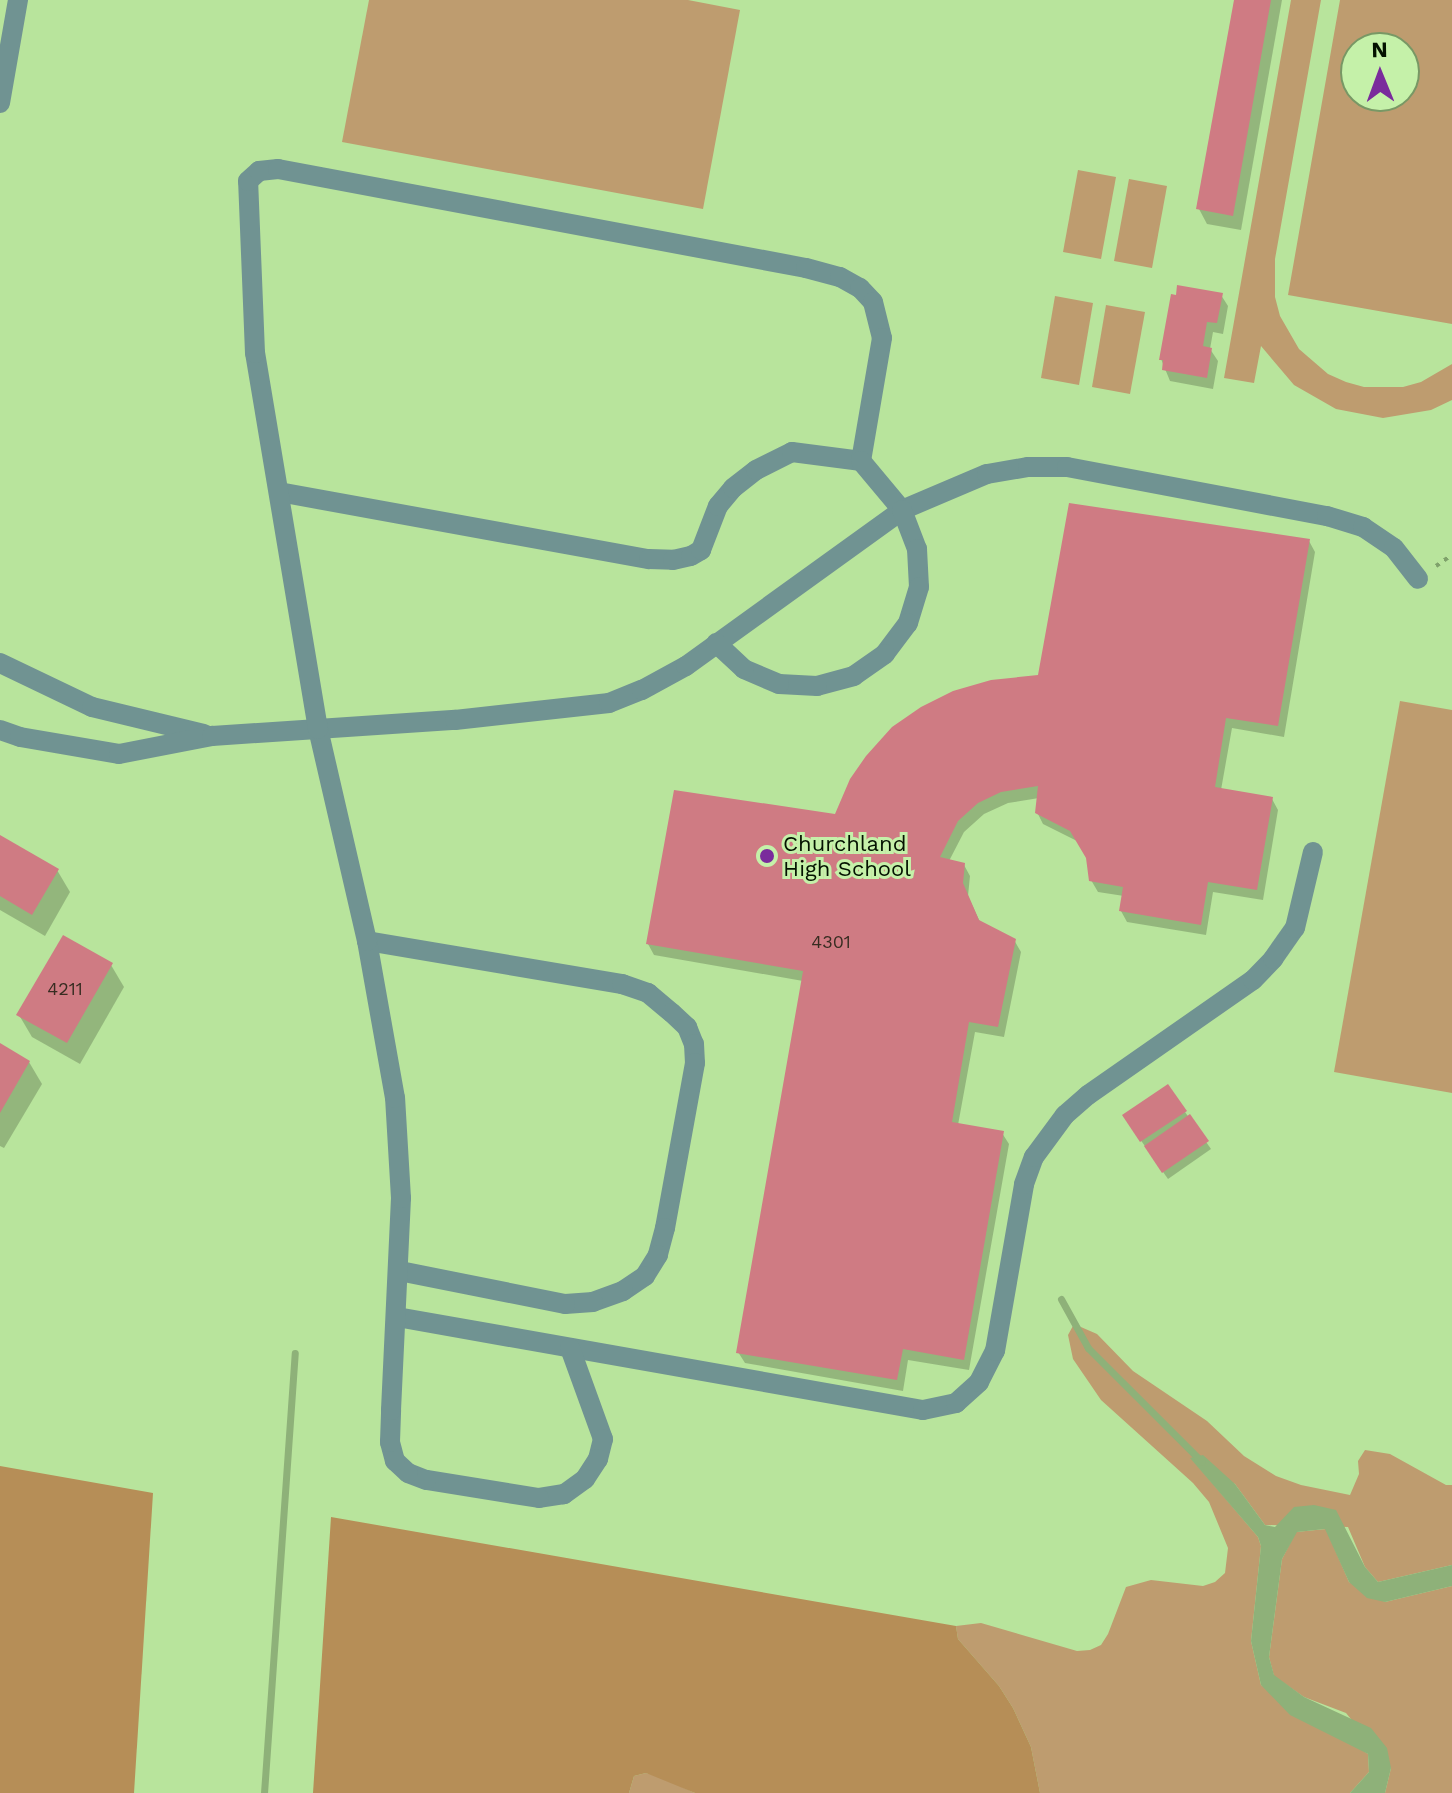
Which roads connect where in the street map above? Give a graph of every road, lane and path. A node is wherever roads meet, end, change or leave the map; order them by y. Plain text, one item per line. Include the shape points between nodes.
1 (18, 0) edge
2 (0, 103) edge
3 (861, 461) junction
4 (279, 492) junction
5 (902, 510) junction
6 (1418, 579) dead end
7 (716, 643) junction
8 (0, 663) edge
9 (318, 729) junction
10 (0, 730) edge
11 (212, 736) junction
12 (1313, 852) dead end
13 (367, 941) junction
14 (400, 1271) junction
15 (397, 1317) junction
16 (570, 1348) junction

1 - 2 street
3 - 4 street via 792,452 756,470 718,506 701,550 673,560
3 - 4 street via 882,338 873,302 840,277 278,169 259,171 247,188 255,353
3 - 5 street
4 - 9 street
5 - 6 street via 987,474 1067,467 1363,527 1394,548
5 - 7 street
5 - 7 street via 917,549 919,587 908,623 885,654 854,676 830,683 779,684 744,669
7 - 9 street via 675,672 609,703
8 - 11 street via 92,707
9 - 11 street
9 - 13 street
10 - 11 street via 119,754
12 - 16 street via 1295,928 1273,959 1253,980 1088,1095 1065,1115 1034,1157 1024,1184 995,1351 979,1382 956,1403 923,1410
13 - 14 street via 395,1098
13 - 14 street via 622,984 648,993 672,1013 687,1027 694,1044 665,1228 645,1276 593,1302 565,1304
14 - 15 street
15 - 16 street
15 - 16 street via 390,1442 395,1461 426,1480 539,1498 564,1494 585,1479 603,1439

